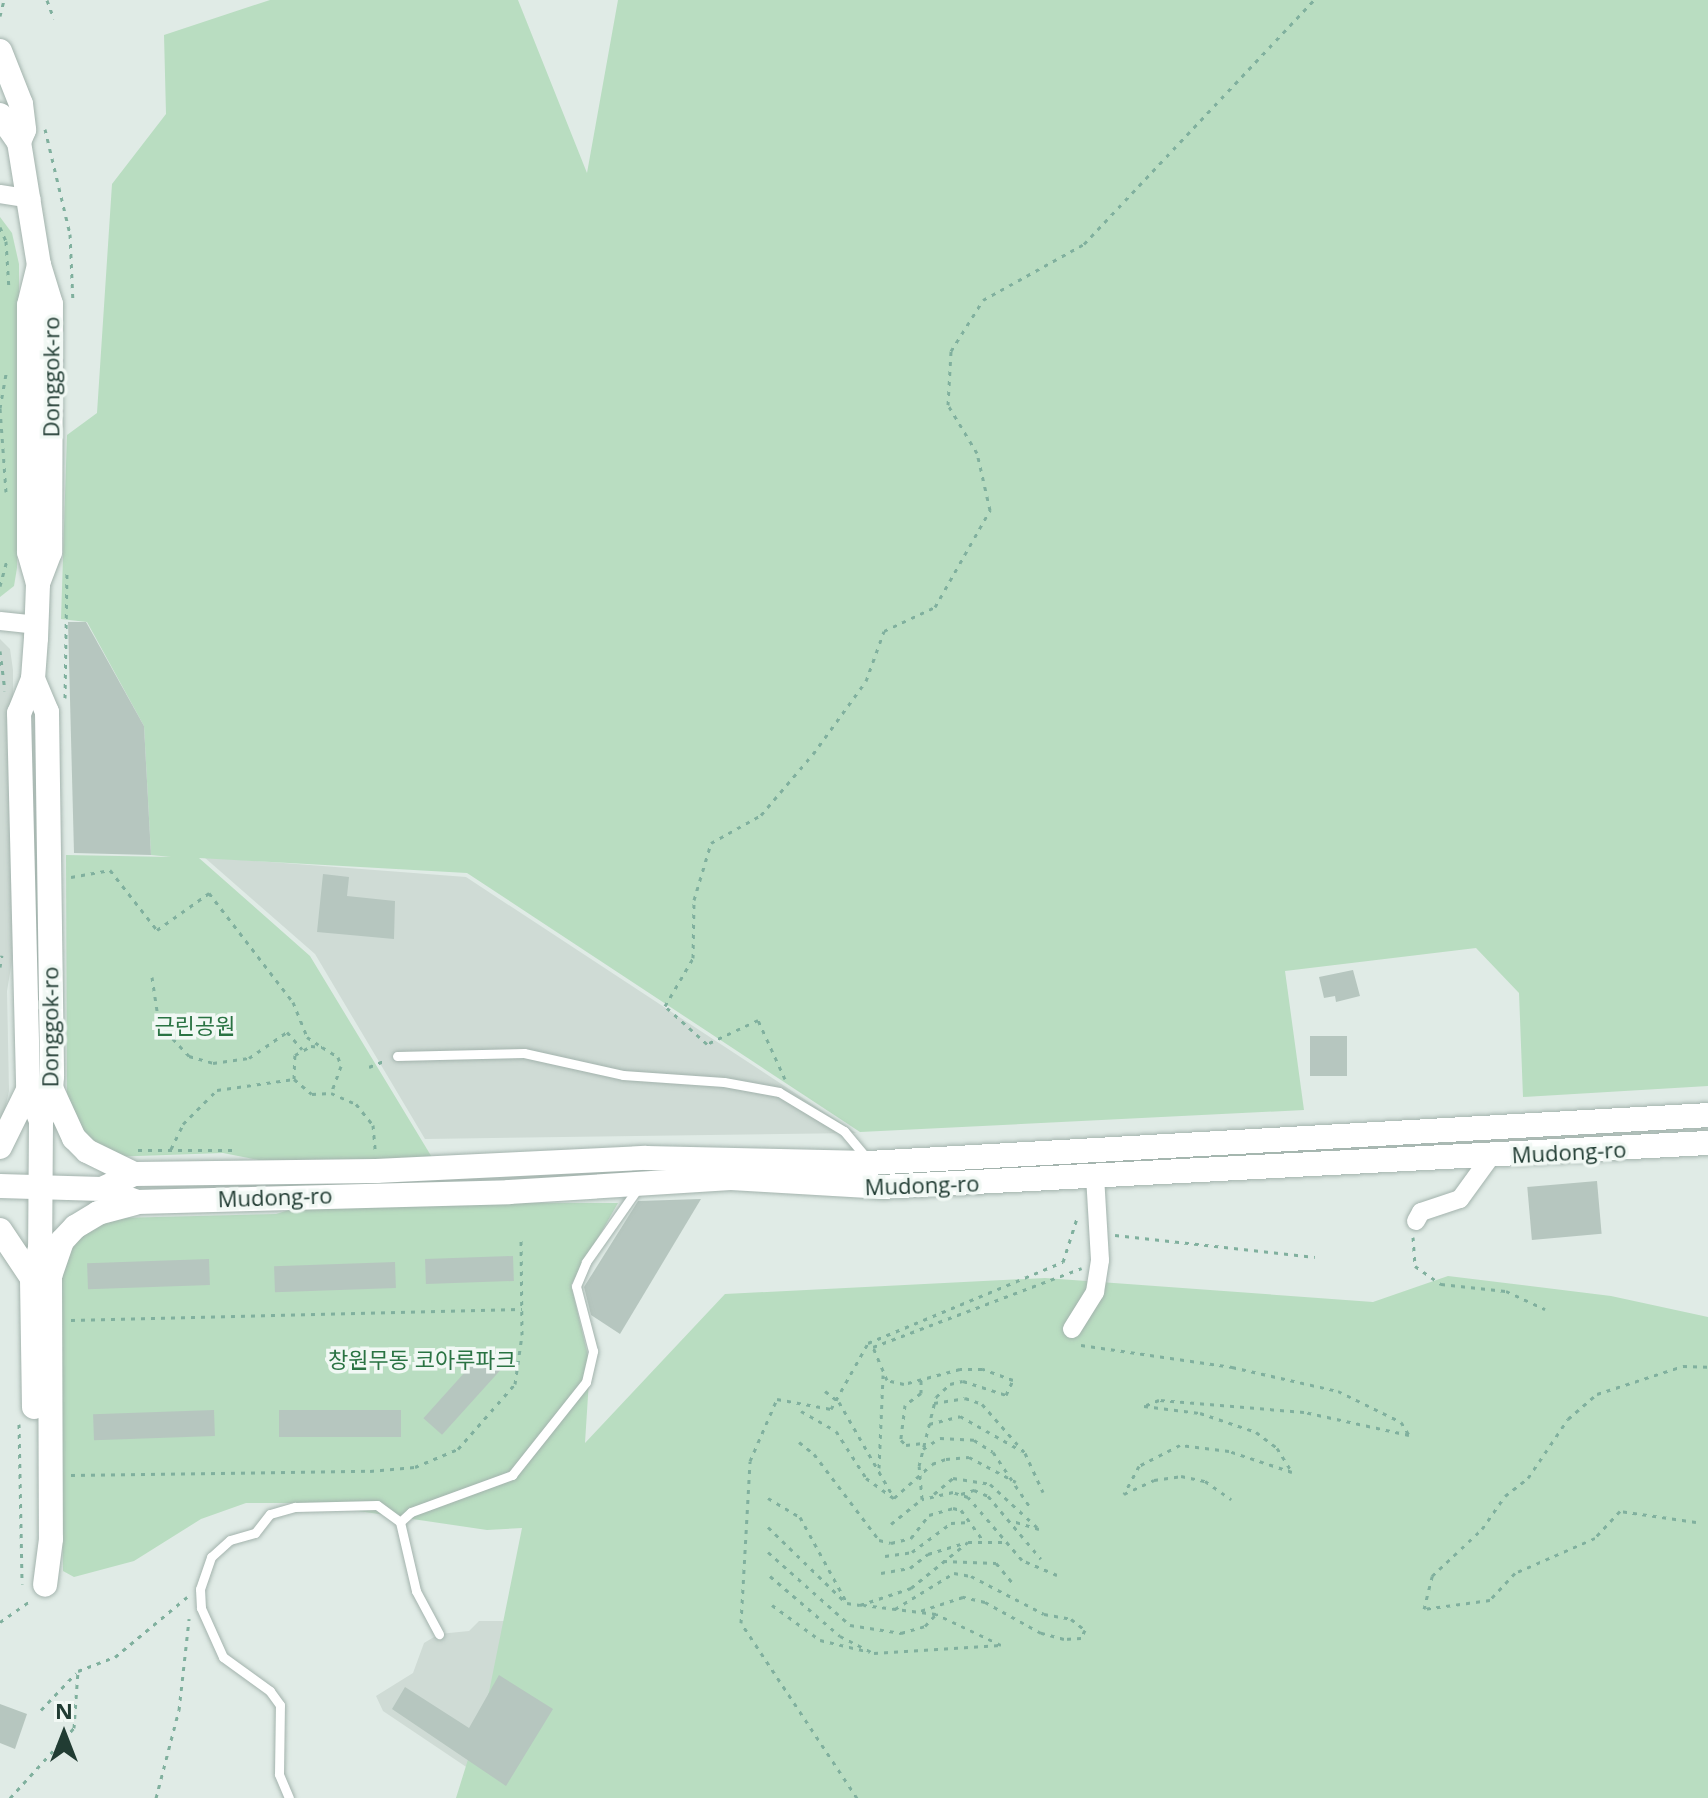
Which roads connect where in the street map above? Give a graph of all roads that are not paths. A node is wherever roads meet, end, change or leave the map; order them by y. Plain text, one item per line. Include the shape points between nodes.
1 (0, 51) edge
2 (0, 115) edge
3 (19, 142) junction
4 (0, 194) edge
5 (32, 199) junction
6 (0, 621) edge
7 (36, 625) junction
8 (397, 1056) dead end
9 (40, 1090) junction
10 (1708, 1115) edge
11 (1708, 1143) edge
12 (0, 1147) edge
13 (1492, 1155) junction
14 (869, 1163) junction
15 (134, 1174) junction
16 (1095, 1177) junction
17 (641, 1181) junction
18 (0, 1186) edge
19 (41, 1187) junction
20 (102, 1189) junction
21 (137, 1202) junction
22 (1416, 1221) road end
23 (0, 1230) edge
24 (41, 1277) junction
25 (1072, 1329) road end
26 (400, 1522) junction
27 (439, 1634) dead end
28 (289, 1798) edge

1 - 3 main road, Donggok-ro via 21,104 24,130
2 - 3 main road, Donggok-ro
3 - 5 main road, Donggok-ro
4 - 5 street
5 - 7 main road, Donggok-ro via 39,265 29,305 29,552 38,584
6 - 7 street
7 - 9 main road, Donggok-ro via 33,679 47,712
8 - 14 lane, Mudong-ro via 524,1053 623,1075 779,1092 844,1131
9 - 12 main road
9 - 15 main road via 87,1151
9 - 19 main road, Donggok-ro
10 - 14 main road, Mudong-ro
11 - 13 main road, Mudong-ro
13 - 16 main road, Mudong-ro
13 - 22 street via 1460,1199 1421,1212
14 - 15 main road, Mudong-ro via 646,1158 376,1171
15 - 20 main road, Mudong-ro
16 - 17 main road, Mudong-ro via 833,1188 731,1178
16 - 25 street via 1100,1260 1095,1292
17 - 21 main road, Mudong-ro via 509,1192
17 - 26 lane via 586,1262 576,1286 593,1351 578,1397 512,1475 411,1512
18 - 19 main road, Mudong-ro
19 - 20 main road, Mudong-ro
19 - 24 main road
20 - 21 main road
21 - 24 main road via 98,1213 75,1227
23 - 24 main road
24 - 24 main road via 37,1539 45,1585 51,1475
26 - 27 lane via 416,1591
26 - 28 lane via 377,1505 295,1507 270,1514 255,1533 230,1540 211,1557 200,1589 201,1608 223,1657 270,1691 280,1705 279,1774

